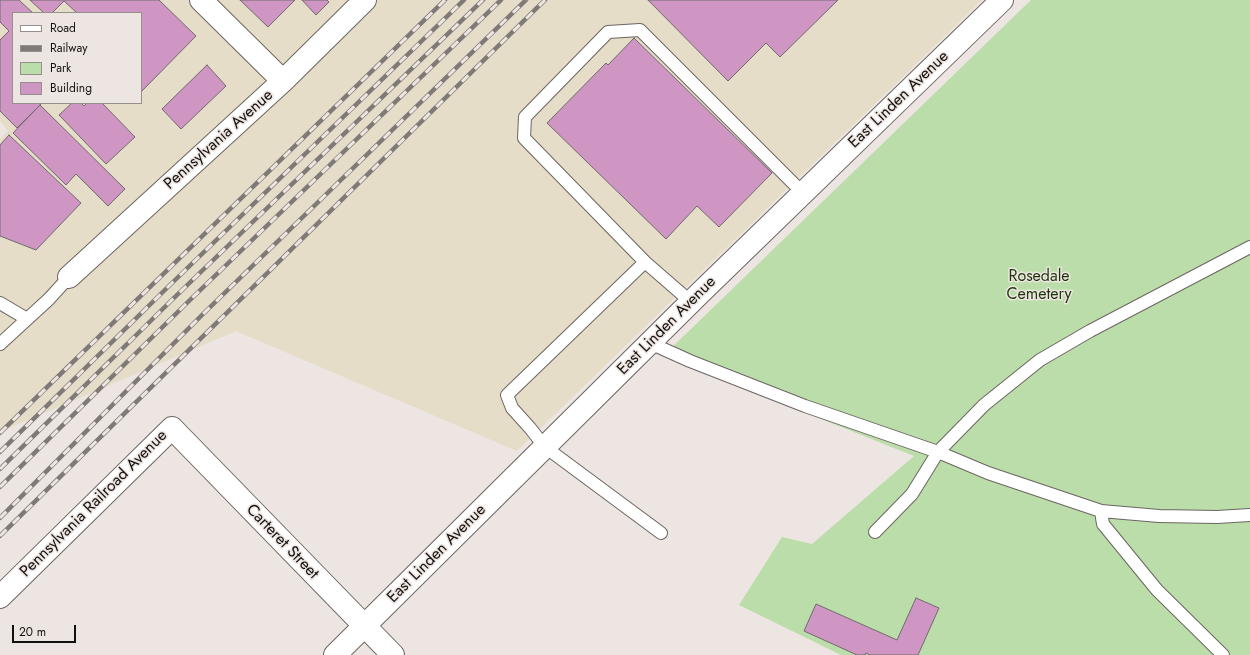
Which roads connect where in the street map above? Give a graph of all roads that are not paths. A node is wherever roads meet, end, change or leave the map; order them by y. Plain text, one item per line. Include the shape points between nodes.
1 (201, 0) edge
2 (365, 0) edge
3 (1002, 0) edge
4 (283, 81) junction
5 (803, 193) junction
6 (1250, 247) edge
7 (644, 262) junction
8 (69, 277) joint
9 (691, 302) junction
10 (0, 303) edge
11 (27, 319) junction
12 (650, 343) junction
13 (0, 344) edge
14 (172, 428) joint
15 (545, 447) junction
16 (938, 452) junction
17 (1101, 511) junction
18 (1250, 515) edge
19 (875, 532) dead end
20 (661, 533) dead end
21 (0, 597) edge
22 (364, 626) junction
23 (335, 655) edge
24 (393, 655) edge
25 (1223, 655) edge

1 - 4 street
2 - 4 street, Pennsylvania Avenue
3 - 5 street, East Linden Avenue
4 - 8 street, Pennsylvania Avenue
5 - 7 lane via 640,30 608,32 525,117 524,138
5 - 9 street, East Linden Avenue
6 - 16 lane via 1040,360 984,405
7 - 9 lane
7 - 15 lane via 507,395 512,408
8 - 11 lane
9 - 12 street, East Linden Avenue
10 - 11 lane
11 - 13 lane
12 - 15 street, East Linden Avenue
12 - 16 lane via 798,403
14 - 21 street, Pennsylvania Railroad Avenue
14 - 22 street, Carteret Street
15 - 20 lane
15 - 22 street, East Linden Avenue
16 - 17 lane via 988,473
16 - 19 lane via 912,494
17 - 18 lane via 1159,516
17 - 25 lane via 1103,524 1157,590
22 - 23 street, East Linden Avenue
22 - 24 street, Carteret Street

